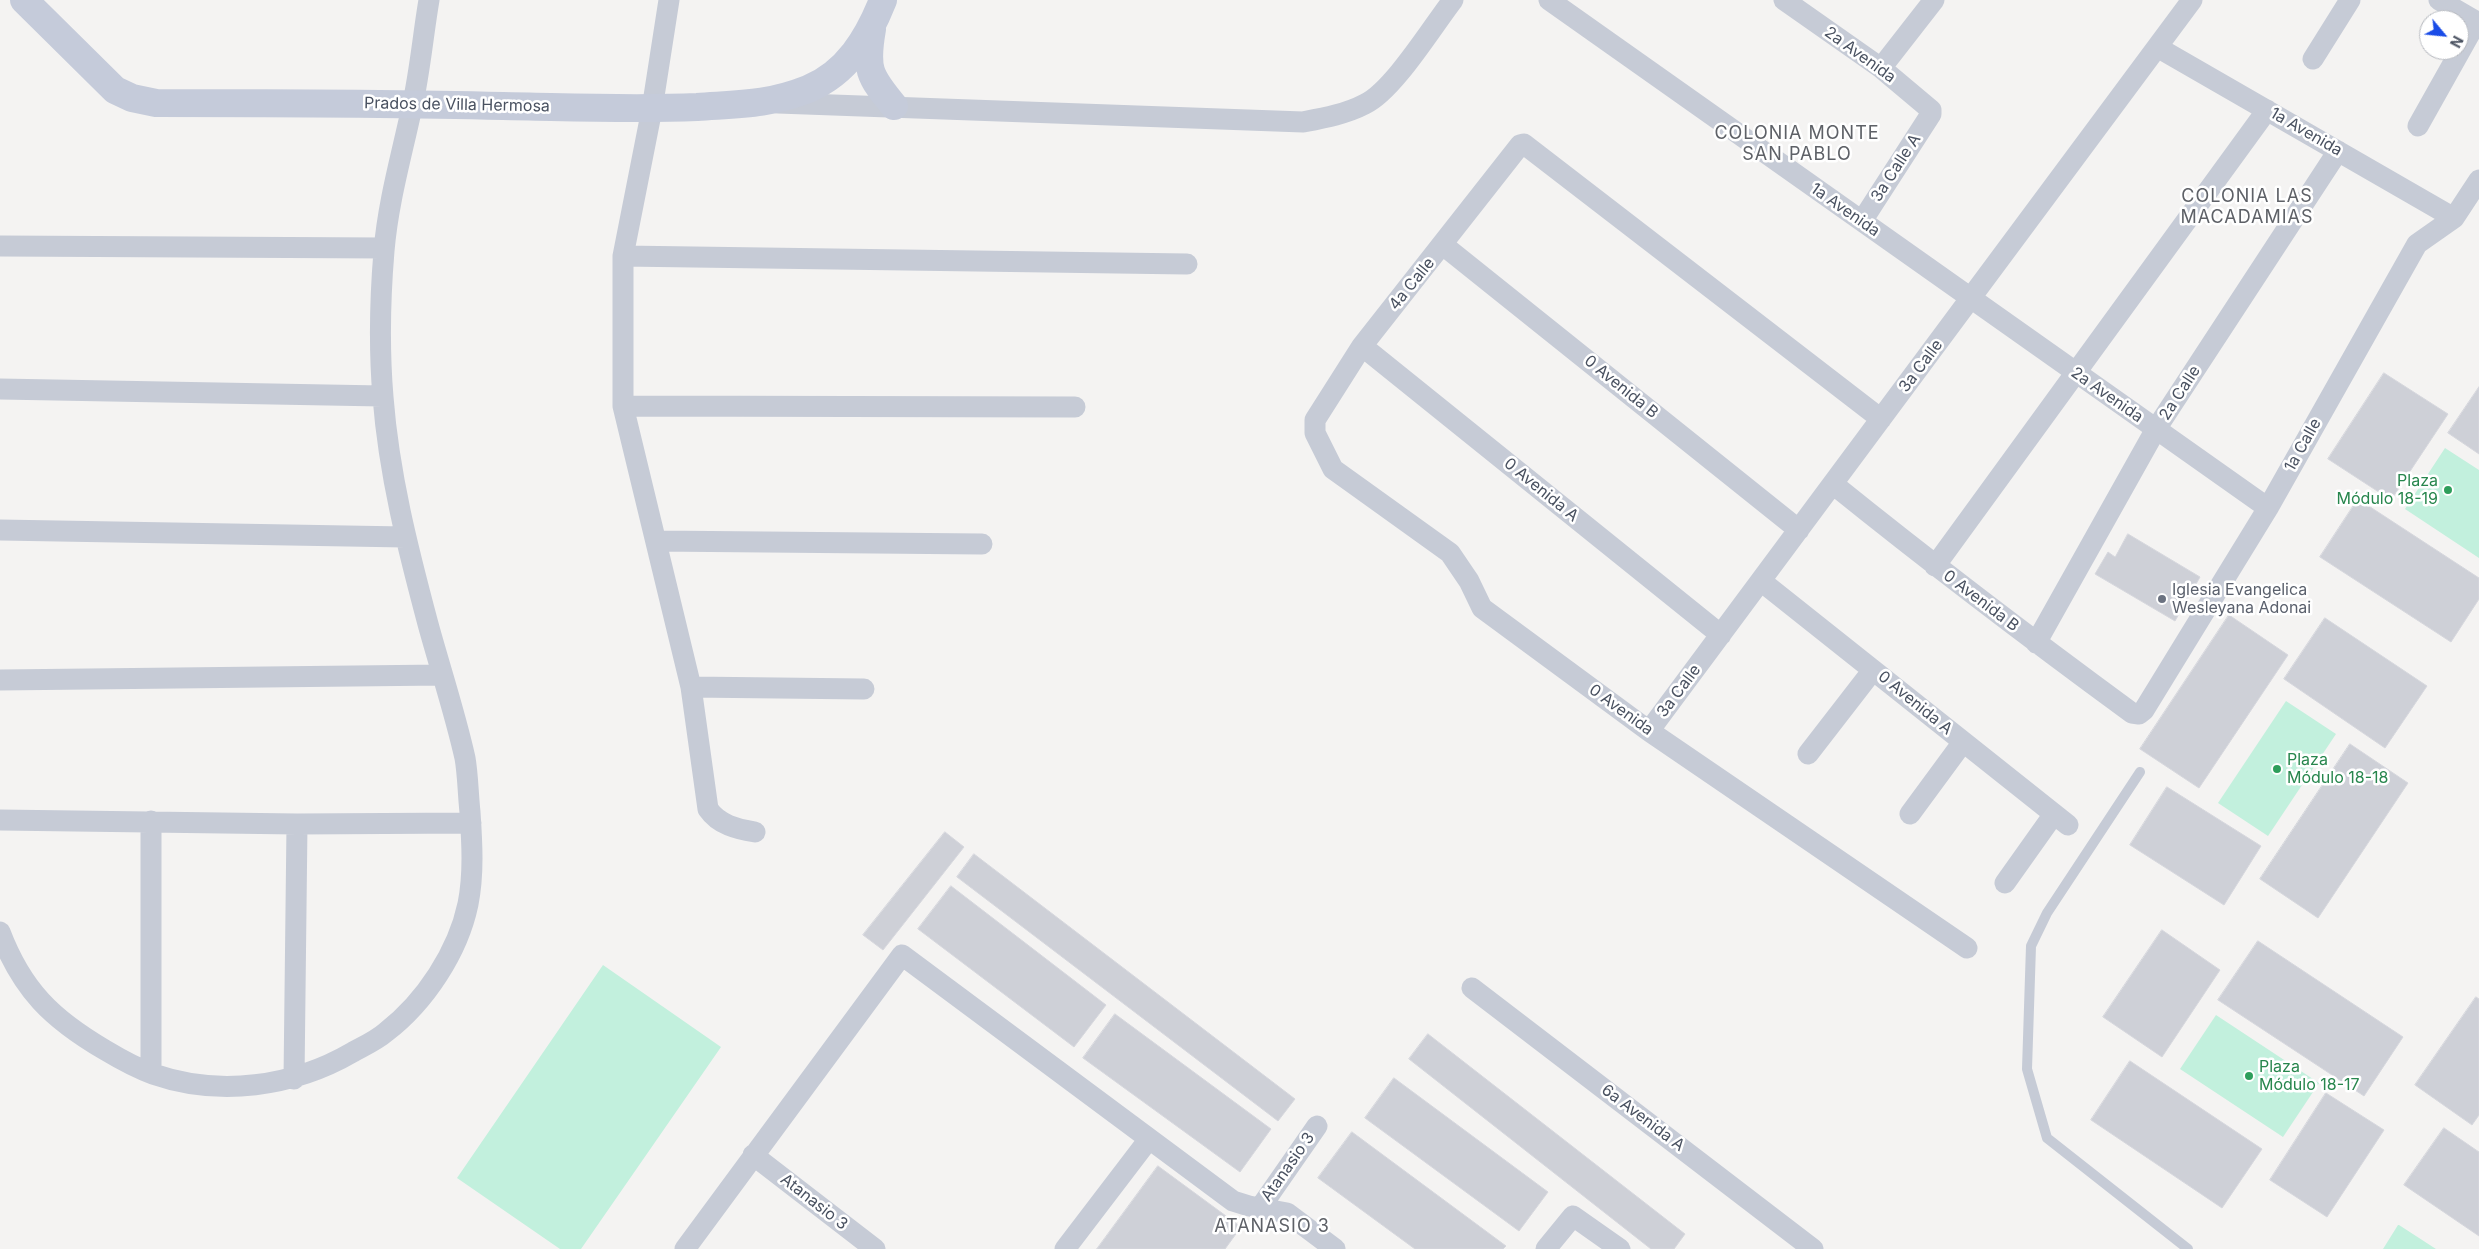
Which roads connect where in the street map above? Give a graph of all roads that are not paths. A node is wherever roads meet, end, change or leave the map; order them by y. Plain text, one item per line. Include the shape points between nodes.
1 (24, 0) edge
2 (429, 0) edge
3 (669, 0) edge
4 (882, 0) edge
5 (1453, 0) edge
6 (1548, 0) edge
7 (1784, 0) edge
8 (1934, 0) edge
9 (2192, 0) edge
10 (2350, 0) edge
11 (2439, 0) edge
12 (2478, 22) edge
13 (873, 26) junction
14 (2157, 47) junction
15 (2313, 59) dead end
16 (1881, 68) junction
17 (765, 103) junction
18 (413, 104) junction
19 (894, 106) junction
20 (652, 109) junction
21 (2267, 110) junction
22 (1931, 114) joint
23 (2418, 126) dead end
24 (2338, 151) junction
25 (2479, 180) edge
26 (2454, 218) junction
27 (1862, 221) junction
28 (1443, 244) junction
29 (0, 246) edge
30 (384, 248) junction
31 (623, 256) junction
32 (1187, 264) dead end
33 (1970, 298) junction
34 (1362, 346) junction
35 (2076, 373) junction
36 (0, 389) edge
37 (382, 396) junction
38 (623, 406) junction
39 (1075, 407) dead end
40 (1881, 419) junction
41 (2156, 429) junction
42 (1315, 433) joint
43 (1833, 484) junction
44 (2268, 508) junction
45 (0, 530) edge
46 (1799, 530) junction
47 (405, 537) junction
48 (656, 541) junction
49 (982, 544) dead end
50 (1935, 566) junction
51 (1761, 581) junction
52 (1721, 635) junction
53 (2036, 643) junction
54 (1873, 670) junction
55 (442, 675) junction
56 (0, 680) edge
57 (691, 687) junction
58 (864, 689) dead end
59 (2132, 714) joint
60 (1649, 731) junction
61 (1963, 742) junction
62 (1808, 754) dead end
63 (2140, 772) dead end
64 (1910, 814) dead end
65 (0, 820) edge
66 (151, 821) junction
67 (471, 823) junction
68 (297, 824) junction
69 (756, 832) dead end
70 (2005, 883) dead end
71 (0, 932) edge
72 (1967, 948) dead end
73 (1472, 988) dead end
74 (151, 1073) junction
75 (294, 1079) junction
76 (1317, 1126) dead end
77 (1149, 1139) junction
78 (753, 1155) junction
79 (1260, 1208) junction
80 (691, 1247) edge
81 (875, 1249) edge
82 (1065, 1249) edge
83 (1335, 1249) edge
84 (1546, 1249) edge
85 (1620, 1249) edge
86 (1813, 1249) edge
87 (2188, 1249) edge

1 - 18 main road, Prados de Villa Hermosa via 100,78 132,98 156,103
2 - 18 street
3 - 20 street
4 - 13 main road, Prados de Villa Hermosa
5 - 19 street via 1384,92 1345,112 1303,122
6 - 27 street, 1a Avenida
7 - 16 street, 2a Avenida
8 - 16 street
9 - 14 street, 3a Calle
10 - 15 street
11 - 12 street
12 - 23 street
13 - 17 main road, Prados de Villa Hermosa via 846,65 826,80
13 - 19 main road via 869,67 876,84
14 - 21 street, 1a Avenida
14 - 33 street, 3a Calle
16 - 22 street, 2a Avenida via 1929,107
17 - 19 street
17 - 20 main road, Prados de Villa Hermosa
18 - 20 main road, Prados de Villa Hermosa
18 - 30 street via 400,154
20 - 31 street
21 - 24 street, 1a Avenida
21 - 35 street
22 - 27 street, 3a Calle A
24 - 26 street, 1a Avenida
24 - 41 street, 2a Calle
25 - 26 street, 1a Calle
26 - 44 street, 1a Calle via 2417,244
27 - 33 street, 1a Avenida
28 - 34 street, 4a Calle
28 - 40 street, 4a Calle via 1524,144
28 - 46 street, 0 Avenida B
29 - 30 street
30 - 37 street
31 - 32 street
31 - 38 street
33 - 35 street, 2a Avenida
33 - 40 street, 3a Calle
34 - 42 street, 4a Calle via 1315,420
34 - 52 street, 0 Avenida A
35 - 41 street, 2a Avenida
35 - 50 street
36 - 37 street
37 - 47 street via 392,474
38 - 39 street
38 - 48 street
40 - 43 street, 3a Calle
41 - 44 street, 2a Avenida
41 - 53 street, 2a Calle
42 - 60 street, 0 Avenida via 1332,469 1450,553 1482,608
43 - 46 street, 3a Calle
43 - 50 street, 0 Avenida B
44 - 59 street, 1a Calle via 2144,710
45 - 47 street
46 - 51 street, 3a Calle
47 - 55 street
48 - 49 street
48 - 57 street
50 - 53 street, 0 Avenida B
51 - 52 street, 3a Calle
51 - 54 street, 0 Avenida A
52 - 60 street, 3a Calle
53 - 59 street, 0 Avenida B
54 - 61 street, 0 Avenida A
54 - 62 street
55 - 56 street
55 - 67 street via 466,760
57 - 58 street
57 - 69 street via 708,809 726,824
60 - 72 street, 0 Avenida
61 - 64 street
61 - 70 street, 0 Avenida A via 2061,820
63 - 87 lane via 2047,913 2031,946 2026,1069 2047,1138
65 - 66 street
66 - 68 street
66 - 74 street
67 - 68 street
67 - 75 street via 468,905 459,933 427,988 385,1034 337,1062
68 - 75 street
71 - 74 street via 24,982 57,1019 122,1060
73 - 86 street, 6a Avenida A
74 - 75 street via 206,1087 251,1086
76 - 79 street, Atanasio 3
77 - 78 street via 902,955
77 - 79 street via 1233,1201
77 - 82 street
78 - 80 street
78 - 81 street, Atanasio 3
79 - 83 street via 1286,1212
84 - 85 street via 1573,1216

